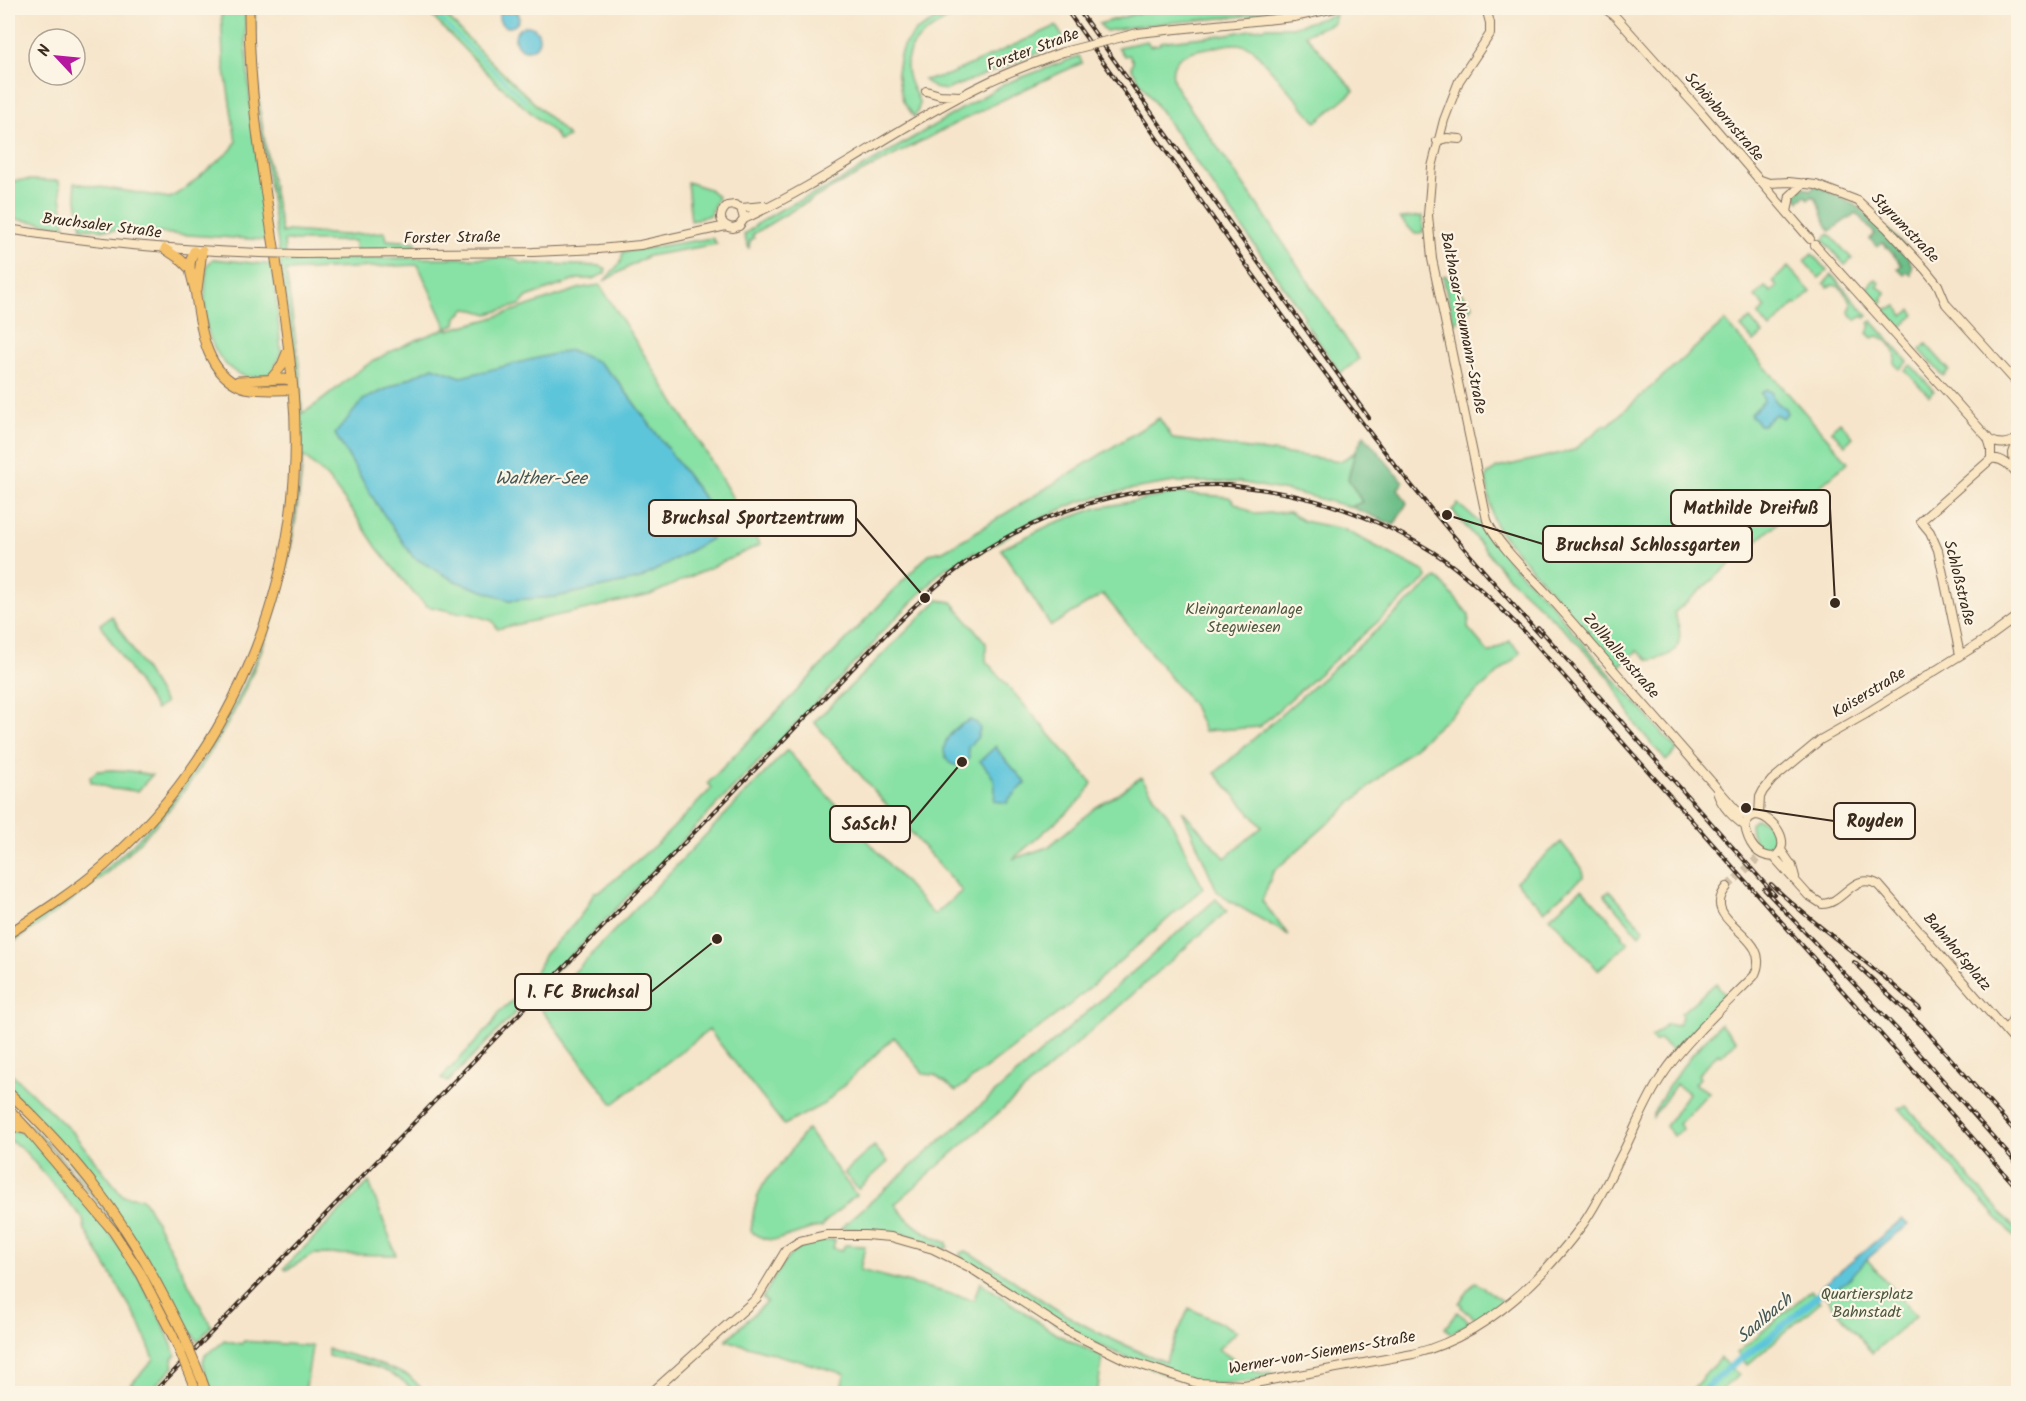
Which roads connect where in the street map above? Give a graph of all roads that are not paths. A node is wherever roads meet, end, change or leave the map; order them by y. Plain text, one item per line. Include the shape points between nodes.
1 (249, 8) edge
2 (1332, 8) edge
3 (1486, 8) edge
4 (1604, 8) edge
5 (1610, 8) edge
6 (1615, 16) junction
7 (926, 91) dead end
8 (961, 96) junction
9 (1460, 139) dead end
10 (1437, 141) junction
11 (1758, 179) junction
12 (1804, 183) junction
13 (770, 205) junction
14 (741, 208) junction
15 (1787, 212) junction
16 (721, 217) junction
17 (744, 219) junction
18 (726, 226) junction
19 (8, 229) edge
20 (701, 231) junction
21 (165, 249) junction
22 (198, 251) junction
23 (189, 268) junction
24 (196, 293) junction
25 (288, 347) junction
26 (232, 380) junction
27 (270, 380) junction
28 (2019, 384) edge
29 (293, 386) junction
30 (1988, 438) junction
31 (2019, 439) edge
32 (1991, 459) junction
33 (2016, 473) edge
34 (1503, 543) joint
35 (2019, 616) edge
36 (1960, 655) junction
37 (1759, 815) junction
38 (1747, 822) junction
39 (1778, 854) junction
40 (1727, 887) tunnel mouth
41 (8, 934) edge
42 (2019, 1009) edge
43 (2005, 1029) junction
44 (2019, 1045) edge
45 (8, 1092) edge
46 (11, 1106) edge
47 (8, 1125) edge
48 (29, 1131) junction
49 (196, 1390) edge
50 (207, 1394) edge
51 (650, 1394) edge

1 - 25 main road via 256,125
2 - 8 main road, Forster Straße, bridge via 1294,17 1138,33 1063,52
3 - 10 main road, Balthasar-Neumann-Straße via 1490,34 1459,81
4 - 6 main road, Schönbornstraße
5 - 6 main road, Schönbornstraße
6 - 11 main road, Schönbornstraße
7 - 8 main road
8 - 13 main road, Forster Straße via 820,180
9 - 10 main road
10 - 34 main road, Balthasar-Neumann-Straße via 1428,195 1431,254 1487,520
11 - 12 main road, Styrumstraße via 1769,183
11 - 15 main road, Schönbornstraße
12 - 15 main road via 1790,196
12 - 28 main road, Styrumstraße via 1858,201 1925,269 1946,304
13 - 14 main road, Forster Straße
13 - 17 main road, Forster Straße
14 - 16 main road via 726,206
14 - 17 main road
15 - 30 main road, Schönbornstraße
16 - 18 main road
16 - 20 main road, Forster Straße
17 - 18 main road via 736,227
18 - 20 main road, Forster Straße
19 - 21 main road, Bruchsaler Straße
20 - 22 main road, Forster Straße, bridge via 640,245 599,249 298,254
21 - 22 main road, Bruchsaler Straße
21 - 23 main road
22 - 23 main road
22 - 24 main road
23 - 24 main road
24 - 26 main road via 207,348 220,371
25 - 27 main road via 281,367
25 - 29 main road
26 - 27 main road
26 - 29 main road via 249,388
27 - 29 main road via 285,379
29 - 41 main road via 295,464 286,548 265,625 229,708 187,775 139,832 74,890
30 - 31 main road via 2000,445
30 - 32 main road
31 - 33 main road via 2012,458
32 - 33 main road via 2000,459
32 - 36 main road, Schloßstraße via 1921,521 1938,550
34 - 38 main road, Zollhallenstraße
35 - 36 main road, Kaiserstraße
36 - 37 main road, Kaiserstraße via 1820,740 1762,791
37 - 38 main road
37 - 39 main road via 1776,826 1781,838
38 - 39 main road via 1759,856
39 - 43 main road, Bahnhofsplatz via 1813,900 1826,904 1854,886 1871,881 1879,885
40 - 51 main road, Werner-von-Siemens-Straße via 1721,899 1722,912 1756,950 1759,964 1754,976 1661,1077 1584,1222 1538,1280 1454,1340 1429,1350 1244,1385 1197,1383 1126,1360 1086,1341 969,1267 923,1245 876,1235 827,1235 800,1241 786,1250 757,1298
42 - 43 main road
43 - 44 main road, Bahnhofsplatz
45 - 46 main road
46 - 48 main road
46 - 50 main road, bridge via 56,1140 99,1191 144,1261 183,1334
47 - 48 main road
48 - 49 main road, bridge via 113,1231 141,1274

